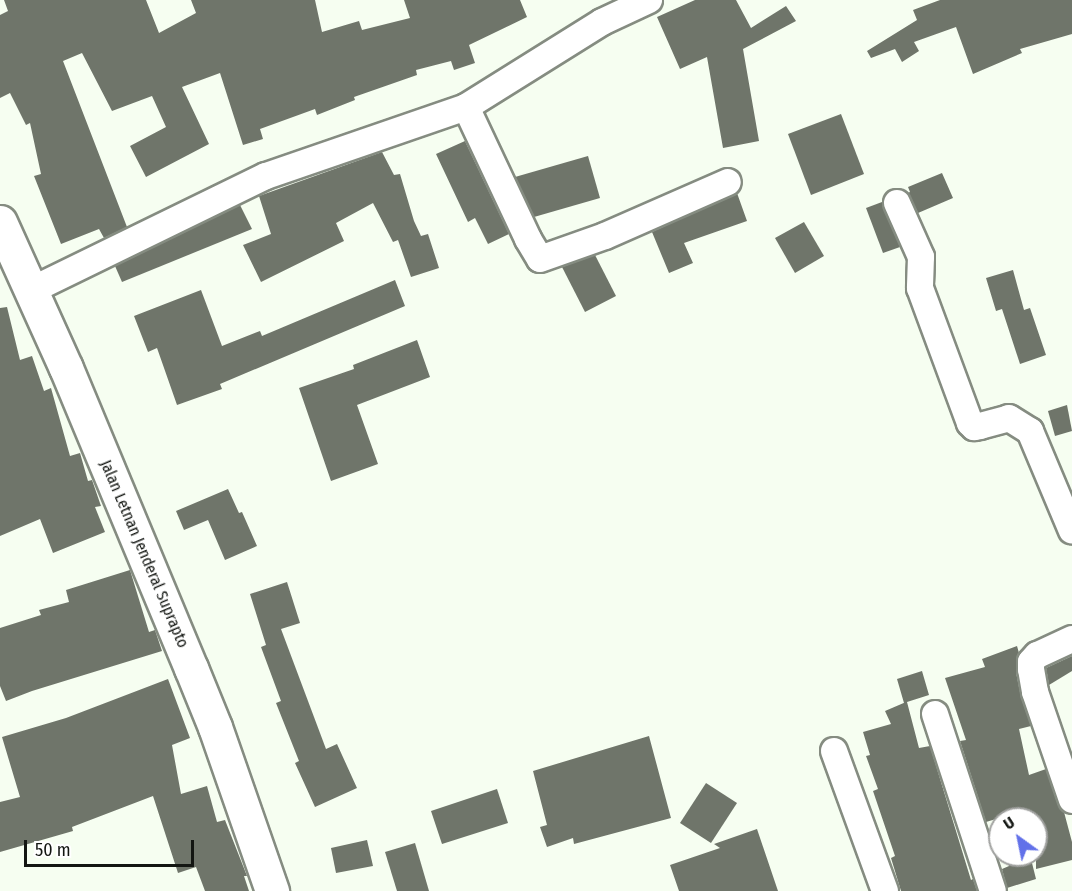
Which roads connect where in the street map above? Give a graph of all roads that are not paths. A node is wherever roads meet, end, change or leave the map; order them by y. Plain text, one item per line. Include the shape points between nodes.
1 (650, 0) edge
2 (466, 107) junction
3 (728, 182) dead end
4 (897, 203) dead end
5 (0, 222) edge
6 (32, 290) junction
7 (1072, 531) edge
8 (1072, 639) edge
9 (935, 714) dead end
10 (834, 751) dead end
11 (1072, 800) edge
12 (272, 891) edge
13 (885, 891) edge
14 (993, 891) edge

1 - 2 street via 602,22
2 - 3 street via 540,259 605,236
2 - 6 street via 266,176
4 - 7 street via 921,257 920,288 970,423 974,427 1009,418 1030,431
5 - 6 main road, Jalan Letnan Jenderal Suprapto
6 - 12 main road, Jalan Letnan Jenderal Suprapto via 211,717
8 - 11 street via 1037,654 1030,669
9 - 14 street
10 - 13 street

